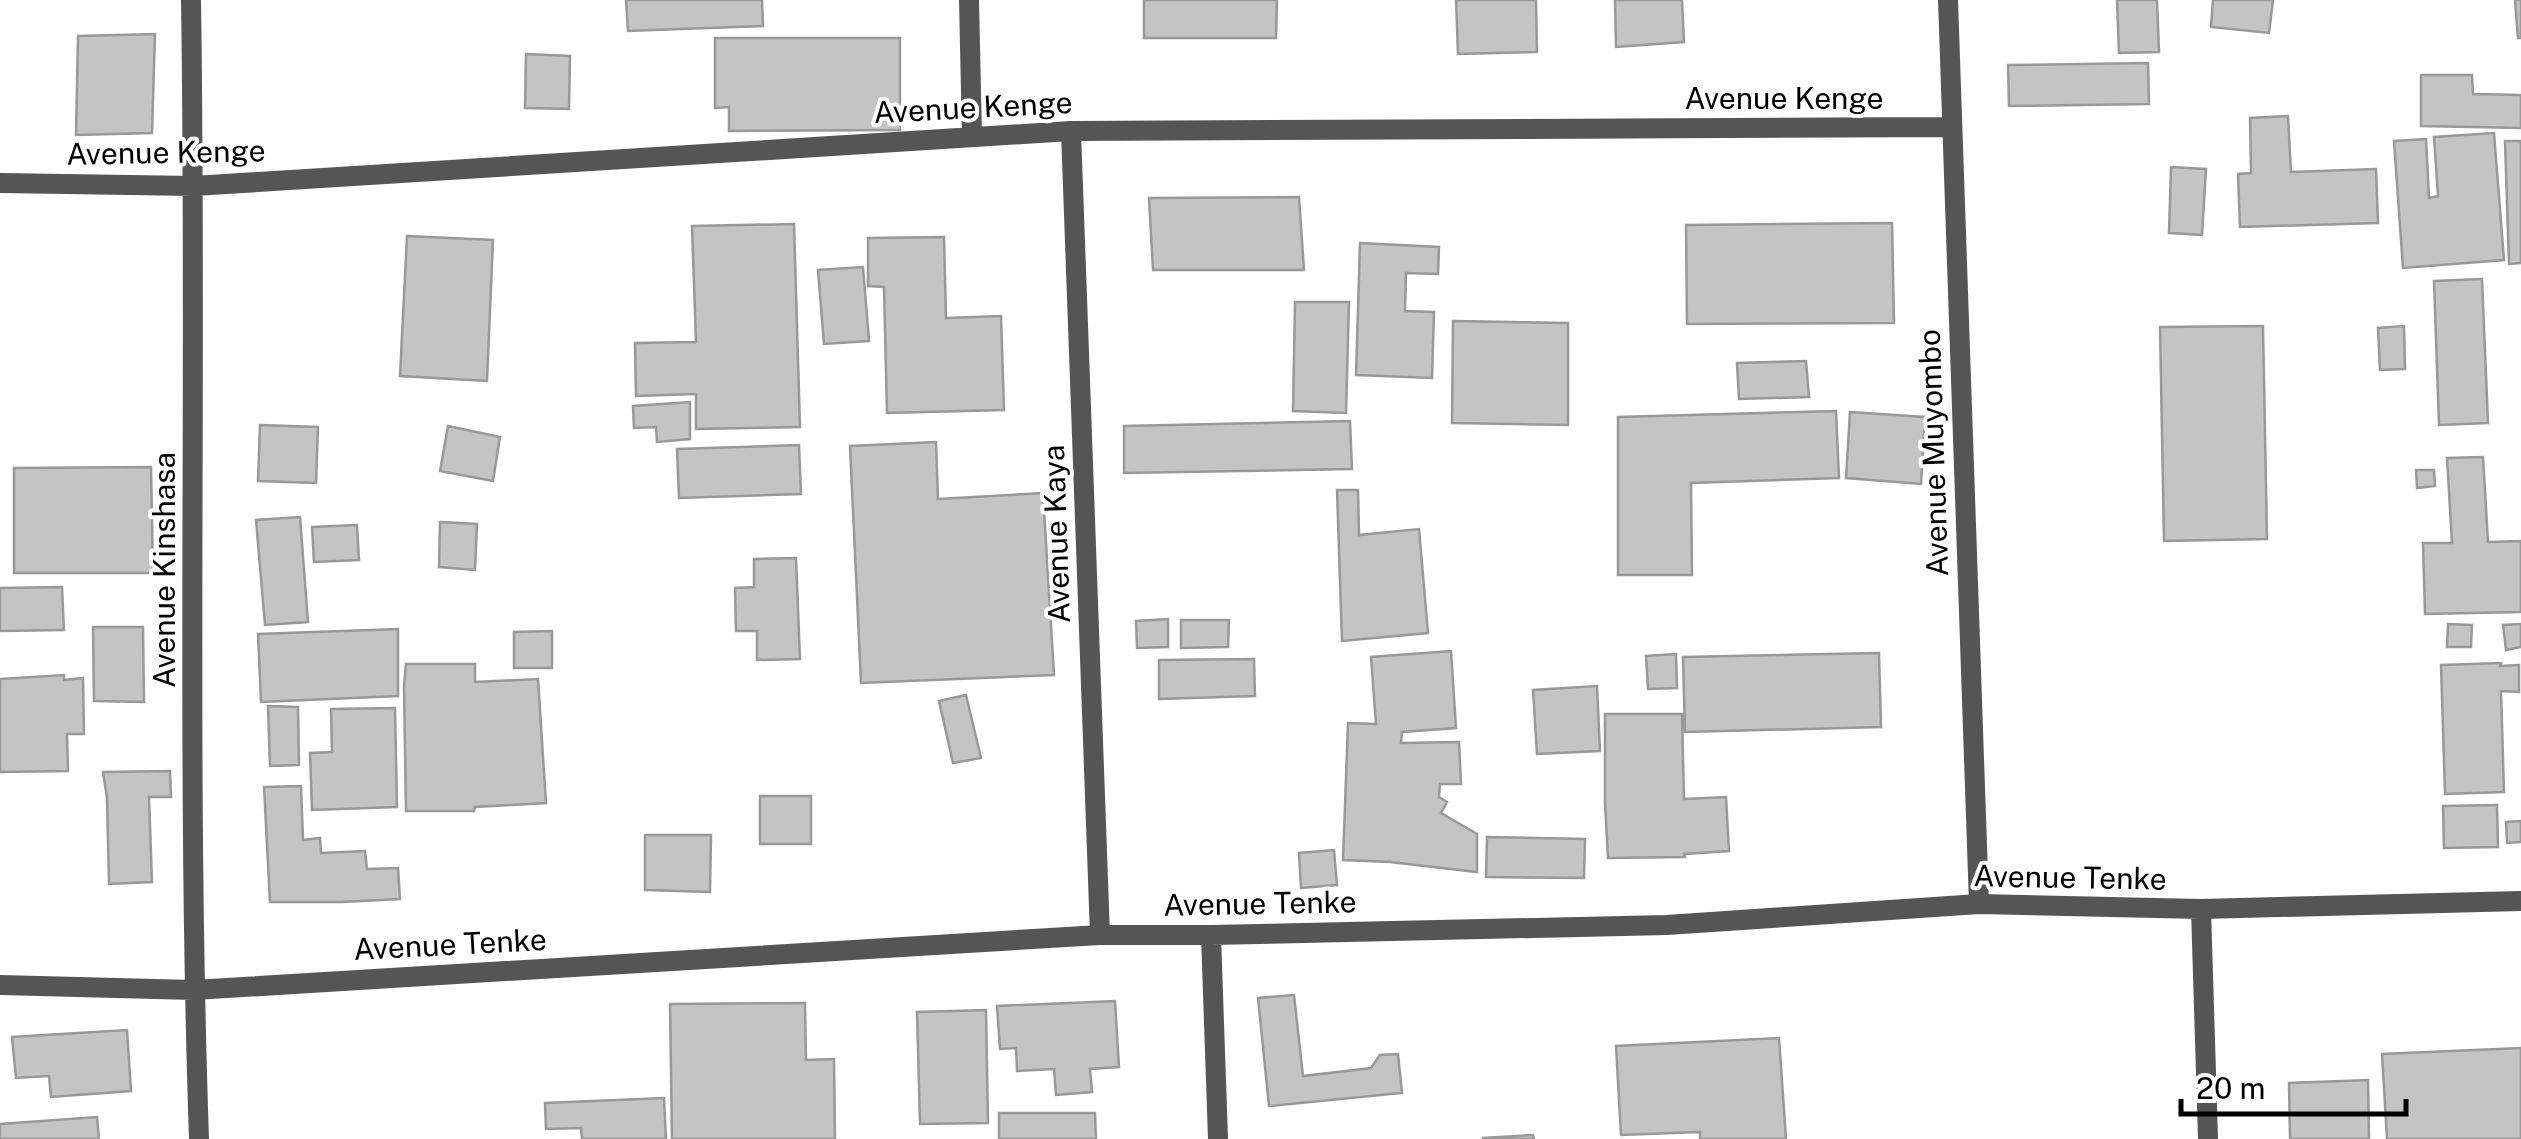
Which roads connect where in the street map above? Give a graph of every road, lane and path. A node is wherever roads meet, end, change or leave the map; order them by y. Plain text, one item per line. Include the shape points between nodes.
1 (190, 0) edge
2 (969, 0) edge
3 (1948, 0) edge
4 (1951, 127) junction
5 (1071, 131) junction
6 (972, 137) junction
7 (0, 183) edge
8 (194, 186) junction
9 (2521, 901) edge
10 (1979, 904) junction
11 (2202, 909) junction
12 (1100, 935) junction
13 (1210, 936) junction
14 (0, 985) edge
15 (194, 990) junction
16 (199, 1139) edge
17 (1218, 1139) edge
18 (2208, 1139) edge

1 - 8 street, Avenue Kinshasa
2 - 6 street
3 - 4 street, Avenue Muyombo
4 - 5 street, Avenue Kenge
4 - 10 street, Avenue Muyombo
5 - 6 street, Avenue Kenge
5 - 12 street, Avenue Kaya
6 - 8 street, Avenue Kenge
7 - 8 street, Avenue Kenge
8 - 15 street, Avenue Kinshasa
9 - 11 street, Avenue Tenke
10 - 11 street, Avenue Tenke
10 - 13 street, Avenue Tenke via 1667,925
11 - 18 street
12 - 13 street, Avenue Tenke
12 - 15 street, Avenue Tenke
13 - 17 street
14 - 15 street, Avenue Tenke
15 - 16 street, Avenue Kinshasa

